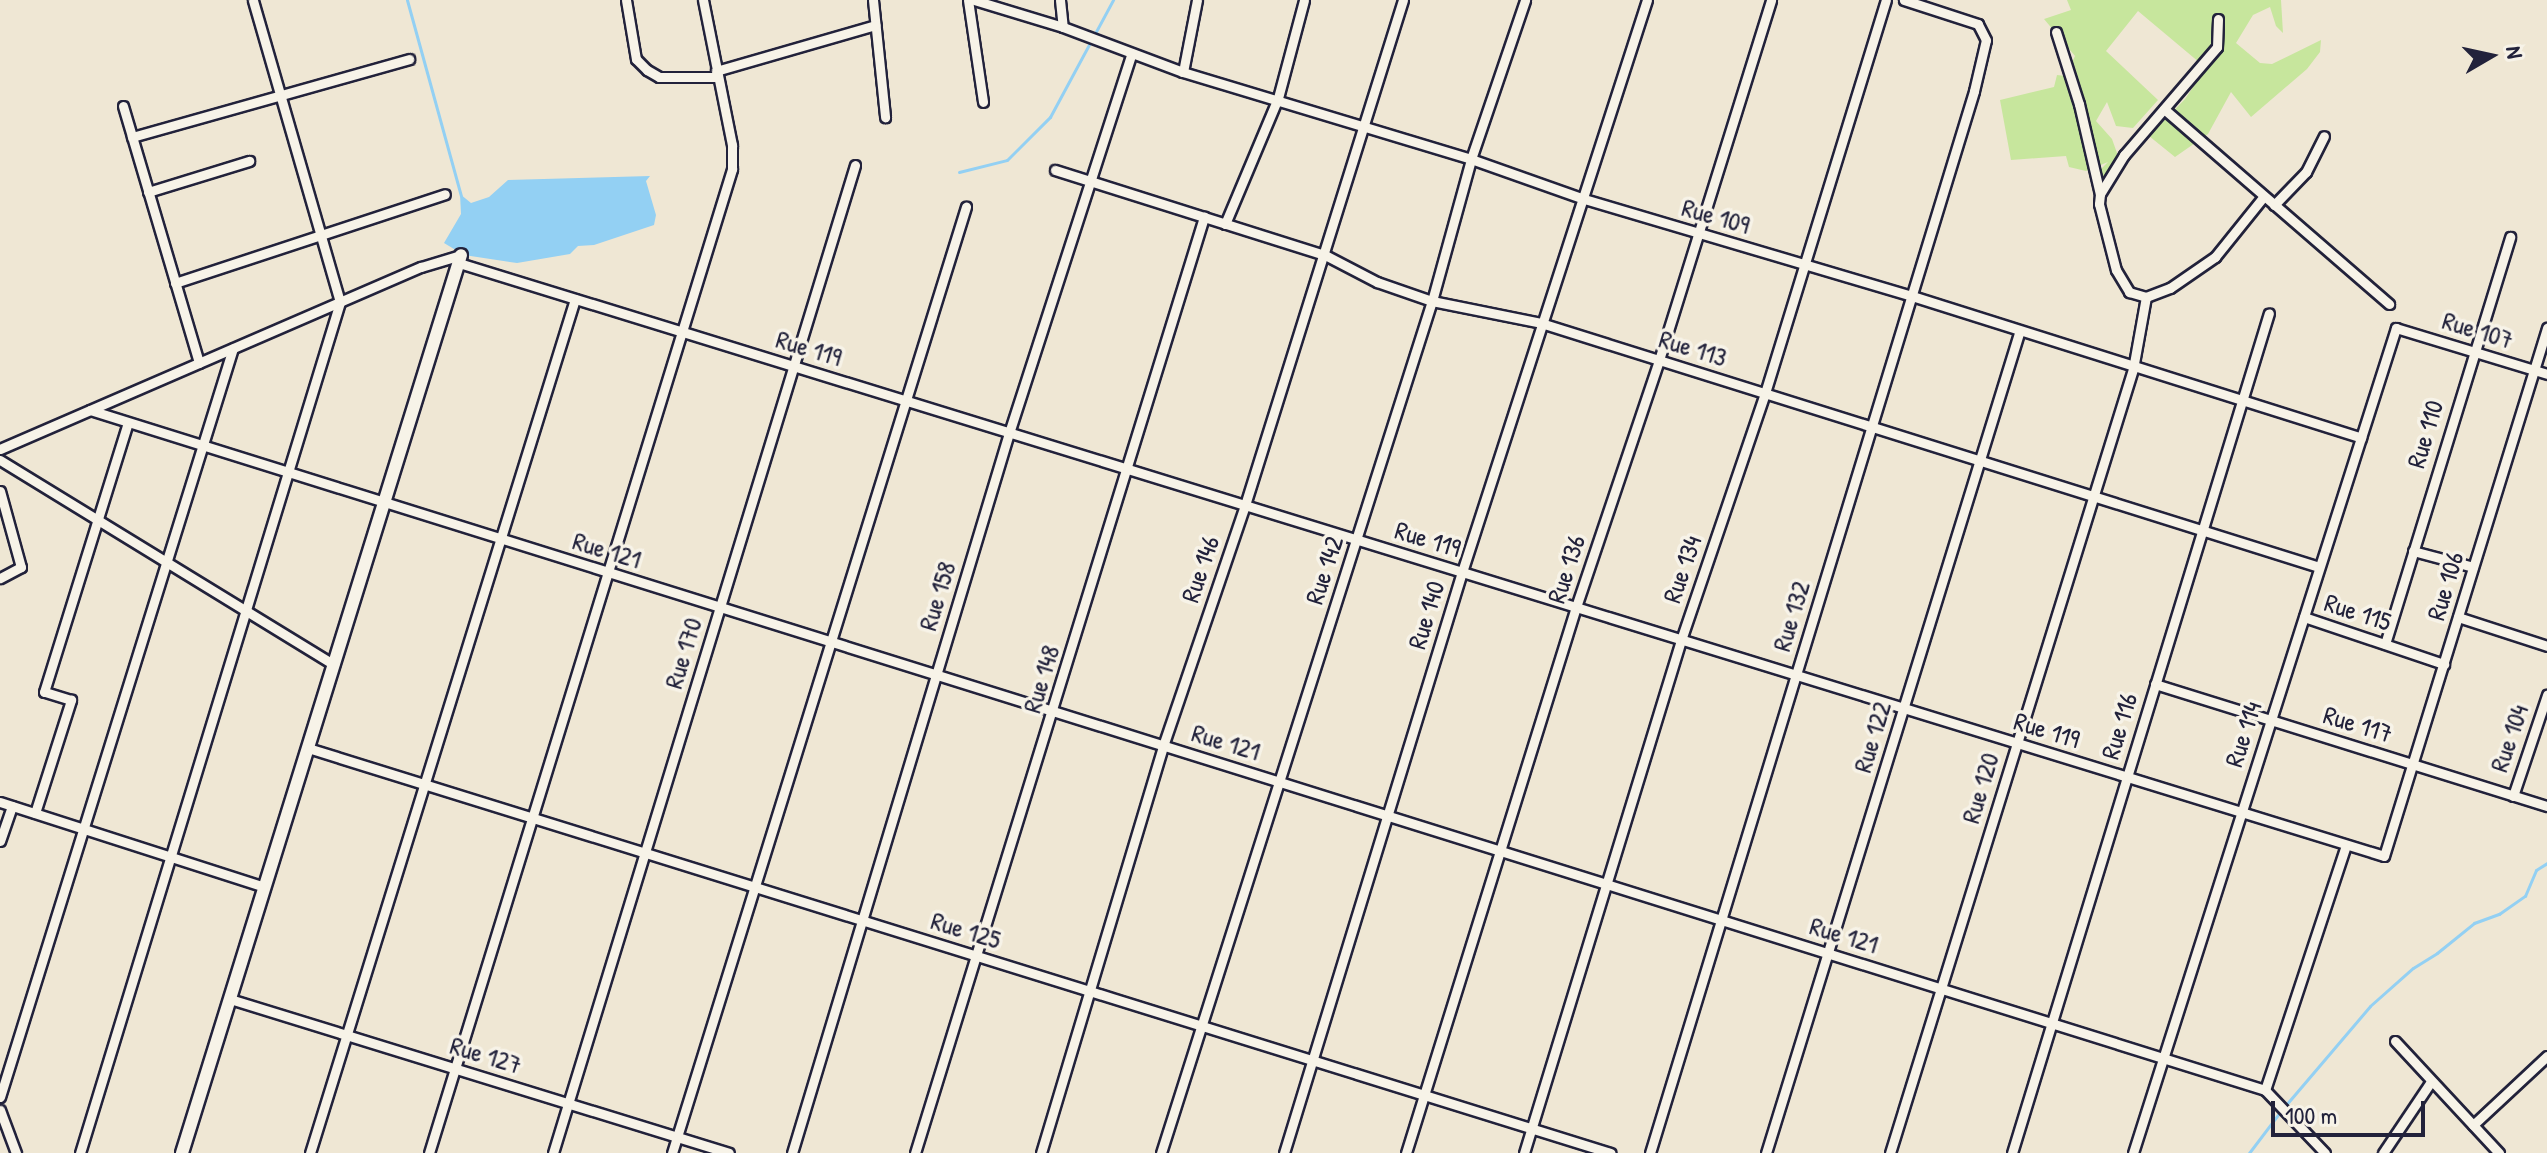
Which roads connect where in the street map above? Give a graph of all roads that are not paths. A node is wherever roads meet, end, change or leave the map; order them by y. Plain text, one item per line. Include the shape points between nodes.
1 (253, 0) edge
2 (626, 0) edge
3 (703, 0) edge
4 (873, 0) edge
5 (968, 0) edge
6 (974, 0) edge
7 (1060, 0) edge
8 (1197, 0) edge
9 (1304, 0) edge
10 (1403, 0) edge
11 (1525, 0) edge
12 (1647, 0) edge
13 (1771, 0) edge
14 (1886, 0) edge
15 (1904, 0) edge
16 (2218, 19) dead end
17 (875, 25) junction
18 (1063, 27) junction
19 (2056, 32) dead end
20 (1132, 53) junction
21 (409, 59) dead end
22 (1183, 72) junction
23 (717, 74) junction
24 (281, 95) junction
25 (1278, 98) junction
26 (983, 102) dead end
27 (123, 106) dead end
28 (2164, 109) junction
29 (885, 117) dead end
30 (1363, 126) junction
31 (2324, 136) dead end
32 (132, 137) junction
33 (1471, 159) junction
34 (249, 161) dead end
35 (855, 165) dead end
36 (1055, 170) dead end
37 (1091, 182) junction
38 (148, 192) junction
39 (445, 194) dead end
40 (2100, 194) junction
41 (2264, 196) junction
42 (1581, 198) junction
43 (2274, 205) junction
44 (966, 207) dead end
45 (1204, 217) junction
46 (1225, 224) junction
47 (321, 233) junction
48 (1697, 234) junction
49 (2510, 237) dead end
50 (1325, 255) junction
51 (460, 259) junction
52 (1804, 264) junction
53 (175, 283) junction
54 (1912, 296) junction
55 (2146, 297) junction
56 (575, 299) junction
57 (1432, 301) junction
58 (340, 302) junction
59 (2389, 304) dead end
60 (2269, 313) dead end
61 (1541, 323) junction
62 (2396, 328) joint
63 (2547, 328) edge
64 (682, 332) junction
65 (2019, 333) junction
66 (233, 348) junction
67 (2473, 352) junction
68 (1659, 360) junction
69 (199, 363) junction
70 (795, 366) junction
71 (2133, 369) junction
72 (2534, 370) junction
73 (2547, 374) edge
74 (1765, 393) junction
75 (906, 401) junction
76 (2242, 402) junction
77 (90, 410) junction
78 (128, 423) junction
79 (1872, 427) junction
80 (1009, 433) junction
81 (2361, 438) junction
82 (202, 446) junction
83 (0, 449) edge
84 (0, 460) edge
85 (1982, 461) junction
86 (1127, 469) junction
87 (290, 474) junction
88 (0, 491) edge
89 (2094, 496) junction
90 (384, 503) junction
91 (1245, 505) junction
92 (97, 520) junction
93 (2202, 531) junction
94 (500, 539) junction
95 (1357, 540) junction
96 (2413, 551) junction
97 (166, 562) junction
98 (2319, 567) junction
99 (2473, 567) junction
100 (1462, 572) junction
101 (608, 573) junction
102 (0, 578) edge
103 (1576, 607) junction
104 (720, 608) junction
105 (247, 612) junction
106 (2304, 617) junction
107 (2458, 617) junction
108 (1681, 640) junction
109 (830, 642) junction
110 (2385, 644) junction
111 (2547, 646) edge
112 (2444, 664) junction
113 (334, 665) junction
114 (936, 675) junction
115 (1796, 675) junction
116 (2155, 684) junction
117 (2547, 695) edge
118 (1904, 708) junction
119 (1054, 712) junction
120 (2271, 720) junction
121 (2017, 743) junction
122 (1163, 746) junction
123 (308, 748) junction
124 (2413, 764) junction
125 (2127, 777) junction
126 (1280, 782) junction
127 (424, 784) junction
128 (2513, 796) junction
129 (0, 802) edge
130 (12, 806) junction
131 (2547, 806) edge
132 (2241, 812) junction
133 (35, 813) junction
134 (1386, 816) junction
135 (532, 818) junction
136 (83, 828) junction
137 (0, 841) edge
138 (2346, 845) junction
139 (644, 852) junction
140 (1502, 852) junction
141 (2384, 856) joint
142 (172, 857) junction
143 (1609, 885) junction
144 (265, 887) junction
145 (755, 887) junction
146 (1721, 920) junction
147 (864, 921) junction
148 (1828, 954) junction
149 (977, 956) junction
150 (1941, 989) junction
151 (1092, 992) junction
152 (230, 999) junction
153 (2052, 1023) junction
154 (1201, 1026) junction
155 (346, 1035) junction
156 (2395, 1041) dead end
157 (2163, 1058) junction
158 (1314, 1061) junction
159 (2545, 1064) edge
160 (455, 1068) junction
161 (2430, 1083) junction
162 (2265, 1090) junction
163 (1425, 1095) junction
164 (0, 1097) edge
165 (568, 1103) junction
166 (0, 1110) edge
167 (2473, 1125) junction
168 (1532, 1129) junction
169 (677, 1137) junction
170 (16, 1153) edge
171 (80, 1153) edge
172 (182, 1153) edge
173 (310, 1153) edge
174 (429, 1153) edge
175 (553, 1153) edge
176 (672, 1153) edge
177 (729, 1153) edge
178 (792, 1153) edge
179 (915, 1153) edge
180 (1041, 1153) edge
181 (1161, 1153) edge
182 (1284, 1153) edge
183 (1406, 1153) edge
184 (1524, 1153) edge
185 (1611, 1153) edge
186 (1650, 1153) edge
187 (1766, 1153) edge
188 (1890, 1153) edge
189 (2012, 1153) edge
190 (2133, 1153) edge
191 (2325, 1153) edge
192 (2383, 1153) edge
193 (2499, 1153) edge

1 - 24 street
2 - 23 street via 636,59 647,70 659,77
3 - 23 street
4 - 17 street
5 - 26 street
6 - 18 street, Rue 109
7 - 18 street
8 - 22 street
9 - 25 street
10 - 30 street, Rue 146
11 - 33 street, Rue 142
12 - 42 street, Rue 140
13 - 48 street, Rue 136
14 - 52 street, Rue 134
15 - 54 street, Rue 132 via 1978,24 1986,40
16 - 28 street via 2217,47
17 - 23 street
17 - 29 street
18 - 20 street, Rue 109
19 - 40 street
20 - 22 street, Rue 109
20 - 37 street, Rue 158
21 - 24 street
22 - 25 street, Rue 109
23 - 64 street via 732,169
24 - 32 street
24 - 47 street
25 - 30 street, Rue 109
25 - 46 street
27 - 32 street
28 - 40 street via 2124,155
28 - 41 street
30 - 33 street, Rue 109
30 - 50 street, Rue 146
31 - 43 street via 2306,172
32 - 38 street
33 - 42 street, Rue 109
33 - 57 street, Rue 142
34 - 38 street
35 - 70 street, Rue 170
36 - 37 street, Rue 113
37 - 45 street, Rue 113
37 - 80 street, Rue 158
38 - 53 street
39 - 47 street
40 - 55 street via 2116,270 2129,292
41 - 43 street
41 - 55 street via 2215,257 2170,288
42 - 48 street, Rue 109
42 - 61 street, Rue 140
43 - 59 street
44 - 75 street
45 - 46 street, Rue 113
45 - 86 street, Rue 148
46 - 50 street, Rue 113
47 - 53 street
47 - 58 street
48 - 52 street, Rue 109
48 - 68 street, Rue 136
49 - 67 street, Rue 110
50 - 57 street, Rue 113 via 1377,282
50 - 91 street, Rue 146
51 - 56 street, Rue 119
51 - 58 street via 421,267
51 - 90 street
52 - 54 street, Rue 109
52 - 74 street, Rue 134
53 - 69 street
54 - 65 street, Rue 109
54 - 79 street, Rue 132
55 - 71 street, Rue 120
56 - 64 street, Rue 119
56 - 94 street
57 - 61 street, Rue 113
57 - 95 street, Rue 142
58 - 66 street
58 - 87 street
60 - 76 street, Rue 116
61 - 68 street, Rue 113
61 - 100 street, Rue 140
62 - 67 street, Rue 107
62 - 81 street, Rue 114
63 - 72 street, Rue 106
64 - 70 street, Rue 119
64 - 101 street
65 - 71 street, Rue 109
65 - 85 street, Rue 122
66 - 69 street
66 - 82 street
67 - 72 street, Rue 107
67 - 96 street, Rue 110
68 - 74 street, Rue 113
68 - 103 street, Rue 136
69 - 77 street
70 - 75 street, Rue 119
70 - 104 street, Rue 170
71 - 76 street, Rue 109
71 - 89 street, Rue 120
72 - 73 street, Rue 107
72 - 99 street, Rue 106
74 - 79 street, Rue 113
74 - 108 street, Rue 134
75 - 80 street, Rue 119
75 - 109 street
76 - 81 street, Rue 109
76 - 93 street, Rue 116
77 - 78 street, Rue 121
77 - 83 street
78 - 82 street, Rue 121
78 - 92 street
79 - 85 street, Rue 113
79 - 115 street, Rue 132
80 - 86 street, Rue 119
80 - 114 street, Rue 158
81 - 98 street, Rue 114
82 - 87 street, Rue 121
82 - 97 street
84 - 92 street
85 - 89 street, Rue 113
85 - 118 street, Rue 122
86 - 91 street, Rue 119
86 - 119 street, Rue 148
87 - 90 street, Rue 121
87 - 105 street
88 - 102 street via 21,567
89 - 93 street, Rue 113
89 - 121 street, Rue 120
90 - 94 street, Rue 121
90 - 113 street
91 - 95 street, Rue 119
91 - 122 street, Rue 146
92 - 97 street
92 - 133 street via 44,692 71,700
93 - 98 street, Rue 113
93 - 116 street, Rue 116
94 - 101 street, Rue 121
94 - 127 street
95 - 100 street, Rue 119
95 - 126 street, Rue 142
96 - 99 street
96 - 110 street, Rue 110
97 - 105 street
97 - 136 street
98 - 106 street, Rue 114
99 - 107 street, Rue 106
100 - 103 street, Rue 119
100 - 134 street, Rue 140
101 - 104 street, Rue 121
101 - 135 street
103 - 108 street, Rue 119
103 - 140 street, Rue 136
104 - 109 street, Rue 121
104 - 139 street, Rue 170
105 - 113 street
105 - 142 street
106 - 110 street, Rue 115
106 - 120 street, Rue 114
107 - 111 street
107 - 112 street, Rue 106
108 - 115 street, Rue 119
108 - 143 street, Rue 134
109 - 114 street, Rue 121
109 - 145 street
110 - 112 street, Rue 115
112 - 124 street, Rue 106
113 - 123 street
114 - 119 street, Rue 121
114 - 147 street, Rue 158
115 - 118 street, Rue 119
115 - 146 street, Rue 132
116 - 120 street, Rue 117
116 - 125 street, Rue 116
117 - 128 street, Rue 104
118 - 121 street, Rue 119
118 - 148 street, Rue 122
119 - 122 street, Rue 121
119 - 149 street, Rue 148
120 - 124 street, Rue 117
120 - 132 street, Rue 114
121 - 125 street, Rue 119
121 - 150 street, Rue 120
122 - 126 street, Rue 121
122 - 151 street, Rue 146
123 - 127 street, Rue 125
123 - 144 street
124 - 128 street, Rue 117
124 - 141 street, Rue 106
125 - 132 street, Rue 119
125 - 153 street, Rue 116
126 - 134 street, Rue 121
126 - 154 street, Rue 142
127 - 135 street, Rue 125
127 - 155 street
128 - 131 street, Rue 117
129 - 130 street
130 - 133 street
130 - 137 street
132 - 138 street, Rue 119
132 - 157 street, Rue 114
133 - 136 street
134 - 140 street, Rue 121
134 - 158 street, Rue 140
135 - 139 street, Rue 125
135 - 160 street
136 - 142 street
136 - 164 street
138 - 141 street, Rue 119
138 - 162 street
139 - 145 street, Rue 125
139 - 165 street, Rue 170
140 - 143 street, Rue 121
140 - 163 street, Rue 136
142 - 144 street
142 - 171 street
143 - 146 street, Rue 121
143 - 168 street, Rue 134
144 - 152 street
145 - 147 street, Rue 125
145 - 169 street
146 - 148 street, Rue 121
146 - 186 street, Rue 132
147 - 149 street, Rue 125
147 - 178 street, Rue 158
148 - 150 street, Rue 121
148 - 187 street, Rue 122
149 - 151 street, Rue 125
149 - 179 street, Rue 148
150 - 153 street, Rue 121
150 - 188 street, Rue 120
151 - 154 street, Rue 125
151 - 180 street, Rue 146
152 - 155 street, Rue 127
152 - 172 street
153 - 157 street, Rue 121
153 - 189 street, Rue 116
154 - 158 street, Rue 125
154 - 181 street, Rue 142
155 - 160 street, Rue 127
155 - 173 street
156 - 161 street
157 - 162 street, Rue 121
157 - 190 street, Rue 114
158 - 163 street, Rue 125
158 - 182 street, Rue 140
159 - 167 street
160 - 165 street, Rue 127
160 - 174 street
161 - 167 street
161 - 192 street
162 - 191 street, Rue 121
163 - 168 street, Rue 125
163 - 183 street, Rue 136
165 - 169 street, Rue 127
165 - 175 street, Rue 170
166 - 170 street
167 - 193 street
168 - 184 street, Rue 134
168 - 185 street, Rue 125
169 - 176 street
169 - 177 street, Rue 127

